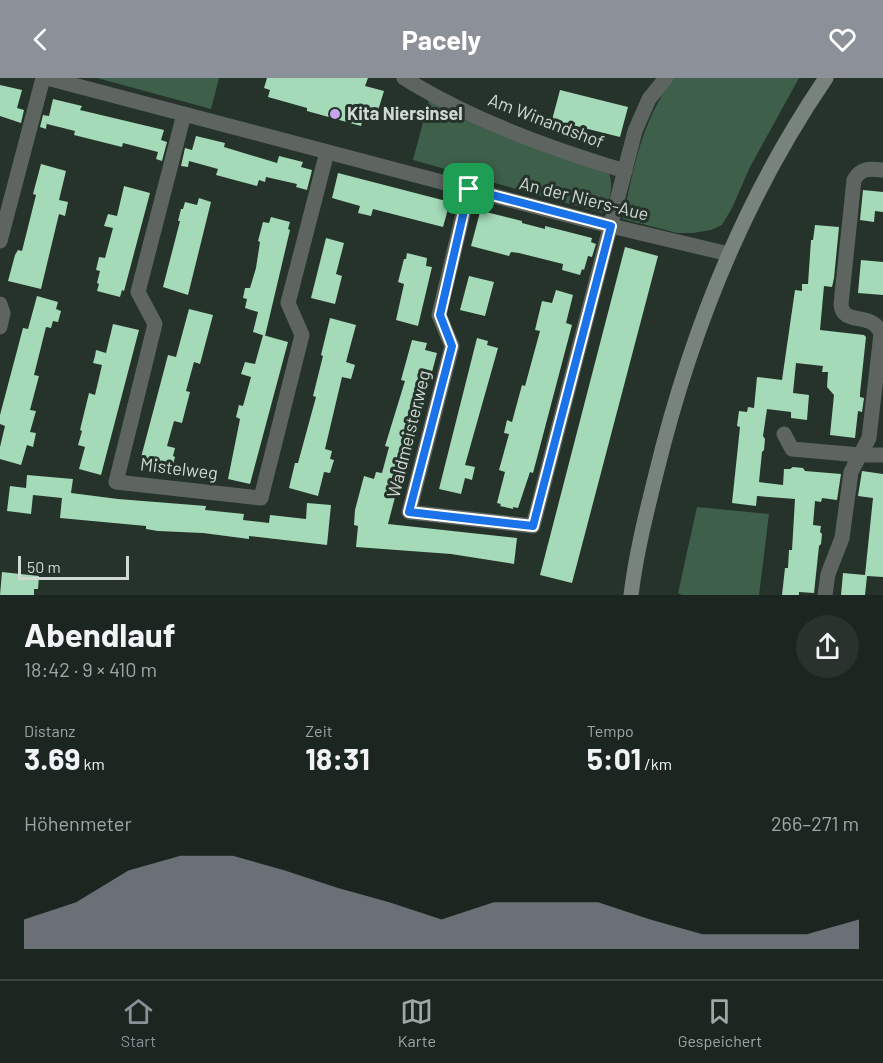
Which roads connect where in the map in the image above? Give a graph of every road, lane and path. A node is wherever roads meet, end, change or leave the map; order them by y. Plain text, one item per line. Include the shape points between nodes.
1 (43, 78) edge
2 (48, 78) edge
3 (404, 78) edge
4 (666, 78) edge
5 (826, 78) edge
6 (184, 114) junction
7 (327, 152) junction
8 (883, 170) edge
9 (625, 171) junction
10 (469, 189) junction
11 (611, 226) junction
12 (0, 241) edge
13 (729, 254) junction
14 (0, 304) edge
15 (0, 327) edge
16 (784, 434) dead end
17 (860, 455) junction
18 (883, 455) edge
19 (631, 595) edge
20 (825, 595) edge

1 - 12 street
2 - 6 street, An der Niers-Aue
3 - 9 street, Am Winandshof via 520,135
4 - 9 street via 641,113
5 - 13 main road via 778,157
6 - 7 street, An der Niers-Aue
6 - 7 street, Mistelweg via 138,292 155,324 116,482 261,498 302,335 288,303
7 - 10 street, An der Niers-Aue
8 - 17 street via 861,171 853,183 841,308 847,316 874,322 882,337 869,438
9 - 11 street
10 - 11 street, An der Niers-Aue
10 - 11 street, Waldmeisterweg via 440,315 452,346 409,512 533,526
11 - 13 street, An der Niers-Aue
13 - 19 main road via 696,336 668,425 640,539
14 - 15 street
16 - 17 street via 792,448
17 - 18 street
17 - 20 street via 851,472 842,538 828,574

